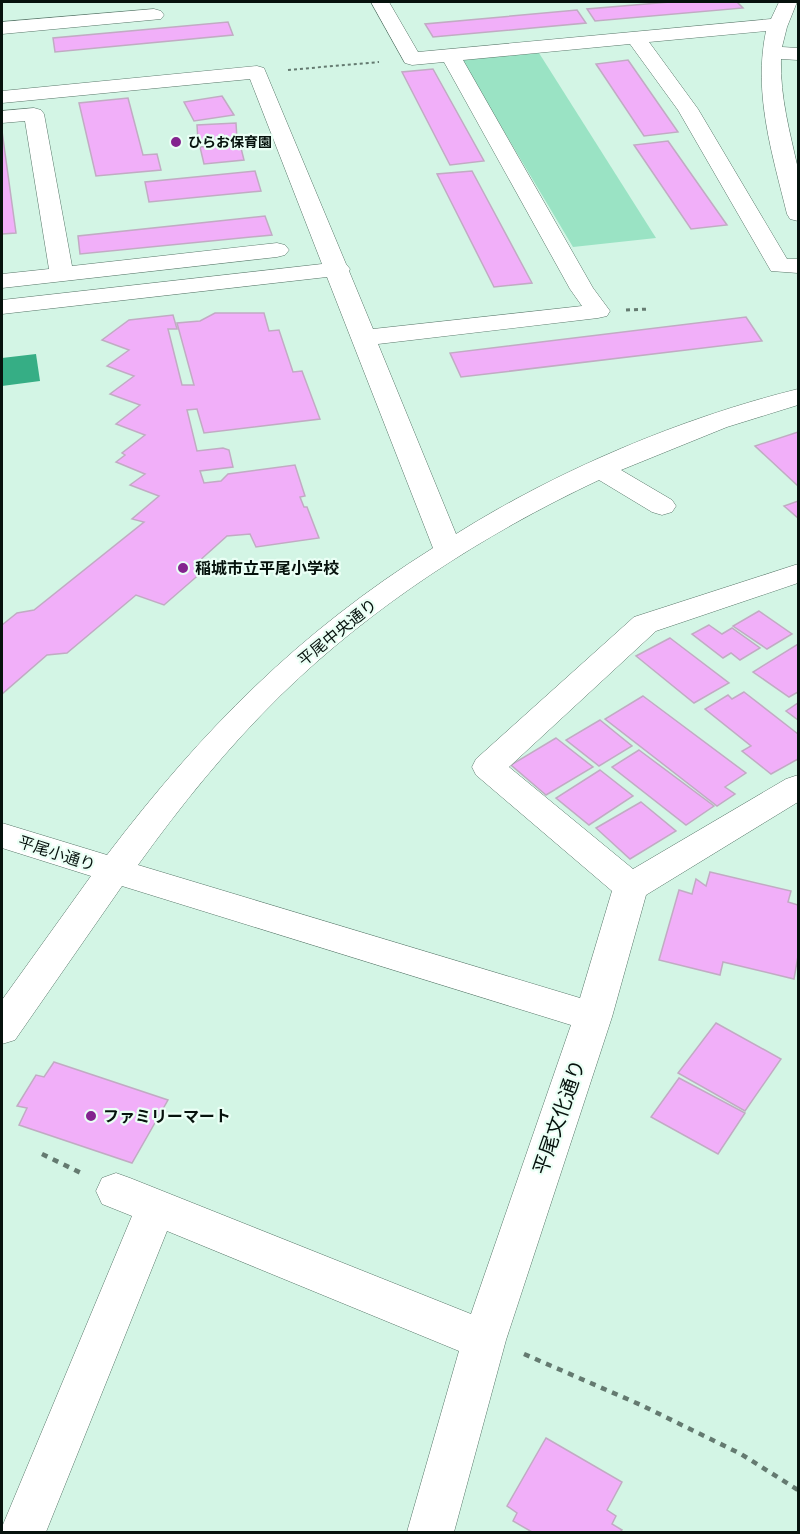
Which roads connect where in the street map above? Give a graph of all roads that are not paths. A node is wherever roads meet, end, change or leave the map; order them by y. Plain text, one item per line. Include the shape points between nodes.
1 (380, 2) edge
2 (141, 11) edge
3 (785, 15) edge
4 (2, 28) edge
5 (635, 37) junction
6 (771, 52) junction
7 (798, 54) edge
8 (450, 55) junction
9 (2, 97) edge
10 (2, 117) edge
11 (798, 214) edge
12 (277, 250) dead end
13 (798, 266) edge
14 (62, 274) junction
15 (340, 275) junction
16 (2, 281) edge
17 (2, 307) edge
18 (363, 338) junction
19 (798, 398) edge
20 (601, 470) junction
21 (662, 506) dead end
22 (448, 549) junction
23 (798, 573) edge
24 (798, 788) edge
25 (2, 835) edge
26 (113, 871) junction
27 (631, 887) junction
28 (593, 1017) junction
29 (2, 1029) edge
30 (116, 1191) dead end
31 (156, 1208) junction
32 (484, 1340) junction
33 (23, 1533) edge
34 (431, 1533) edge

1 - 8 street via 412,59
2 - 4 street
3 - 5 street
3 - 6 street
5 - 8 street
5 - 13 street via 688,109 778,266
6 - 7 street
6 - 11 street via 771,94
8 - 18 street via 598,311
9 - 15 street via 257,72
10 - 14 street via 33,114
12 - 14 street
14 - 16 street
15 - 17 street
15 - 18 street
18 - 22 street
19 - 20 street, 平尾中央通り via 684,435
20 - 21 street
20 - 22 street, 平尾中央通り via 522,507
22 - 26 street, 平尾中央通り via 363,608 285,674 214,746
23 - 27 street via 645,624 488,767
24 - 27 street
25 - 26 street, 平尾小通り
26 - 28 street, 平尾小通り
26 - 29 street, 平尾中央通り
27 - 28 street, 平尾文化通り
28 - 32 street, 平尾文化通り
30 - 31 street
31 - 32 street
31 - 33 street
32 - 34 street, 平尾文化通り

